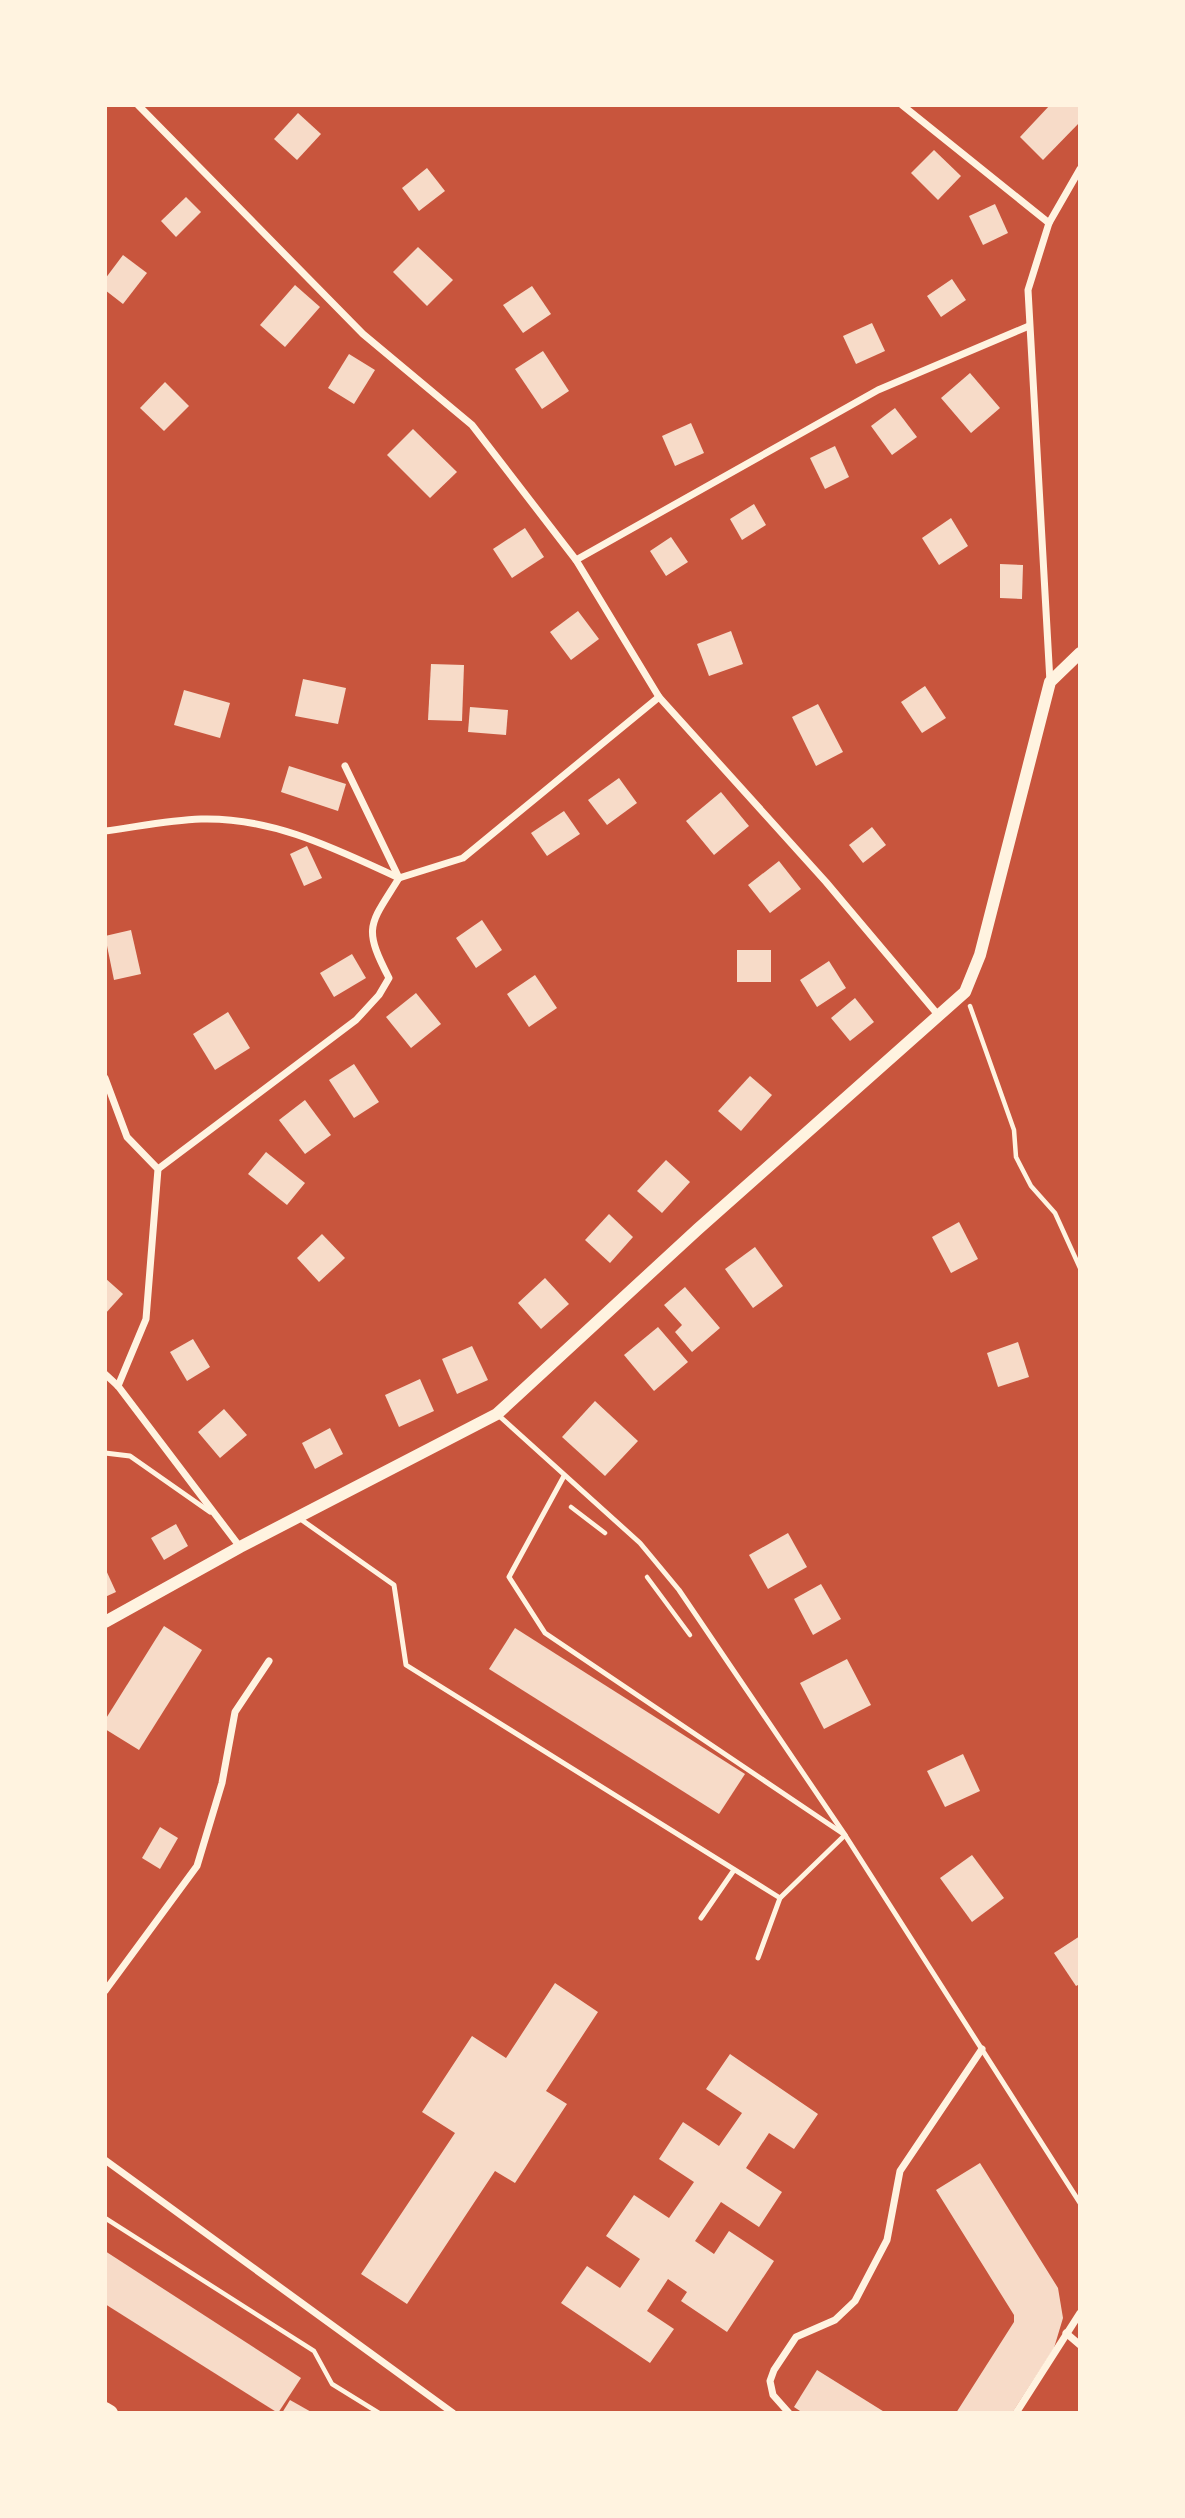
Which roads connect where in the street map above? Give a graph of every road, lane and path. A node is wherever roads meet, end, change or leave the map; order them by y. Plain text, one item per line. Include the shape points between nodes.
1 (138, 105) edge
2 (902, 105) edge
3 (1080, 169) edge
4 (1049, 223) junction
5 (1029, 326) junction
6 (576, 559) junction
7 (1080, 653) edge
8 (1050, 682) junction
9 (659, 697) junction
10 (345, 766) dead end
11 (105, 831) edge
12 (399, 878) junction
13 (965, 992) junction
14 (939, 1016) junction
15 (105, 1078) edge
16 (158, 1169) junction
17 (1080, 1268) edge
18 (105, 1374) edge
19 (118, 1386) junction
20 (497, 1414) junction
21 (105, 1453) edge
22 (564, 1476) junction
23 (571, 1507) dead end
24 (217, 1516) junction
25 (298, 1517) junction
26 (608, 1535) dead end
27 (240, 1546) junction
28 (641, 1569) dead end
29 (105, 1622) edge
30 (697, 1645) dead end
31 (269, 1661) dead end
32 (845, 1835) junction
33 (734, 1870) junction
34 (779, 1898) junction
35 (701, 1918) dead end
36 (758, 1958) dead end
37 (105, 1991) edge
38 (982, 2049) junction
39 (105, 2160) edge
40 (1080, 2203) edge
41 (105, 2218) edge
42 (1080, 2313) edge
43 (1066, 2333) junction
44 (1080, 2344) edge
45 (105, 2410) edge
46 (110, 2413) edge
47 (379, 2413) edge
48 (453, 2413) edge
49 (789, 2413) edge
50 (1016, 2413) edge

1 - 6 street via 363,334 472,425
2 - 4 street
3 - 4 street
4 - 5 street via 1028,290
5 - 6 street via 878,390
5 - 8 street
6 - 9 street
7 - 8 street
8 - 13 street via 980,955
9 - 12 street via 463,858
9 - 14 street
10 - 12 street
11 - 12 street via 200,819 247,822 304,835
12 - 16 street via 370,930 389,978 379,995 356,1020
13 - 14 street
13 - 17 path via 1014,1130 1016,1157 1031,1186 1055,1213
14 - 20 street
15 - 16 street via 127,1137
16 - 19 street via 146,1319
18 - 19 street
19 - 24 street
20 - 22 lane
20 - 25 street
21 - 24 lane via 130,1456
22 - 32 lane via 640,1543 679,1590
22 - 32 lane via 509,1577 545,1633
23 - 26 path
24 - 27 street
25 - 27 street
25 - 33 lane via 394,1585 406,1665
27 - 29 street
28 - 30 path
31 - 37 street via 234,1712 222,1783 197,1866
32 - 34 lane
32 - 38 lane
33 - 34 lane
33 - 35 lane
34 - 36 lane
38 - 40 lane
38 - 49 street via 900,2171 887,2240 855,2301 835,2320 796,2337 774,2370 770,2381 773,2395
39 - 48 street
41 - 47 path via 314,2351 332,2384
42 - 43 street
43 - 44 street
43 - 50 street
45 - 46 main road

